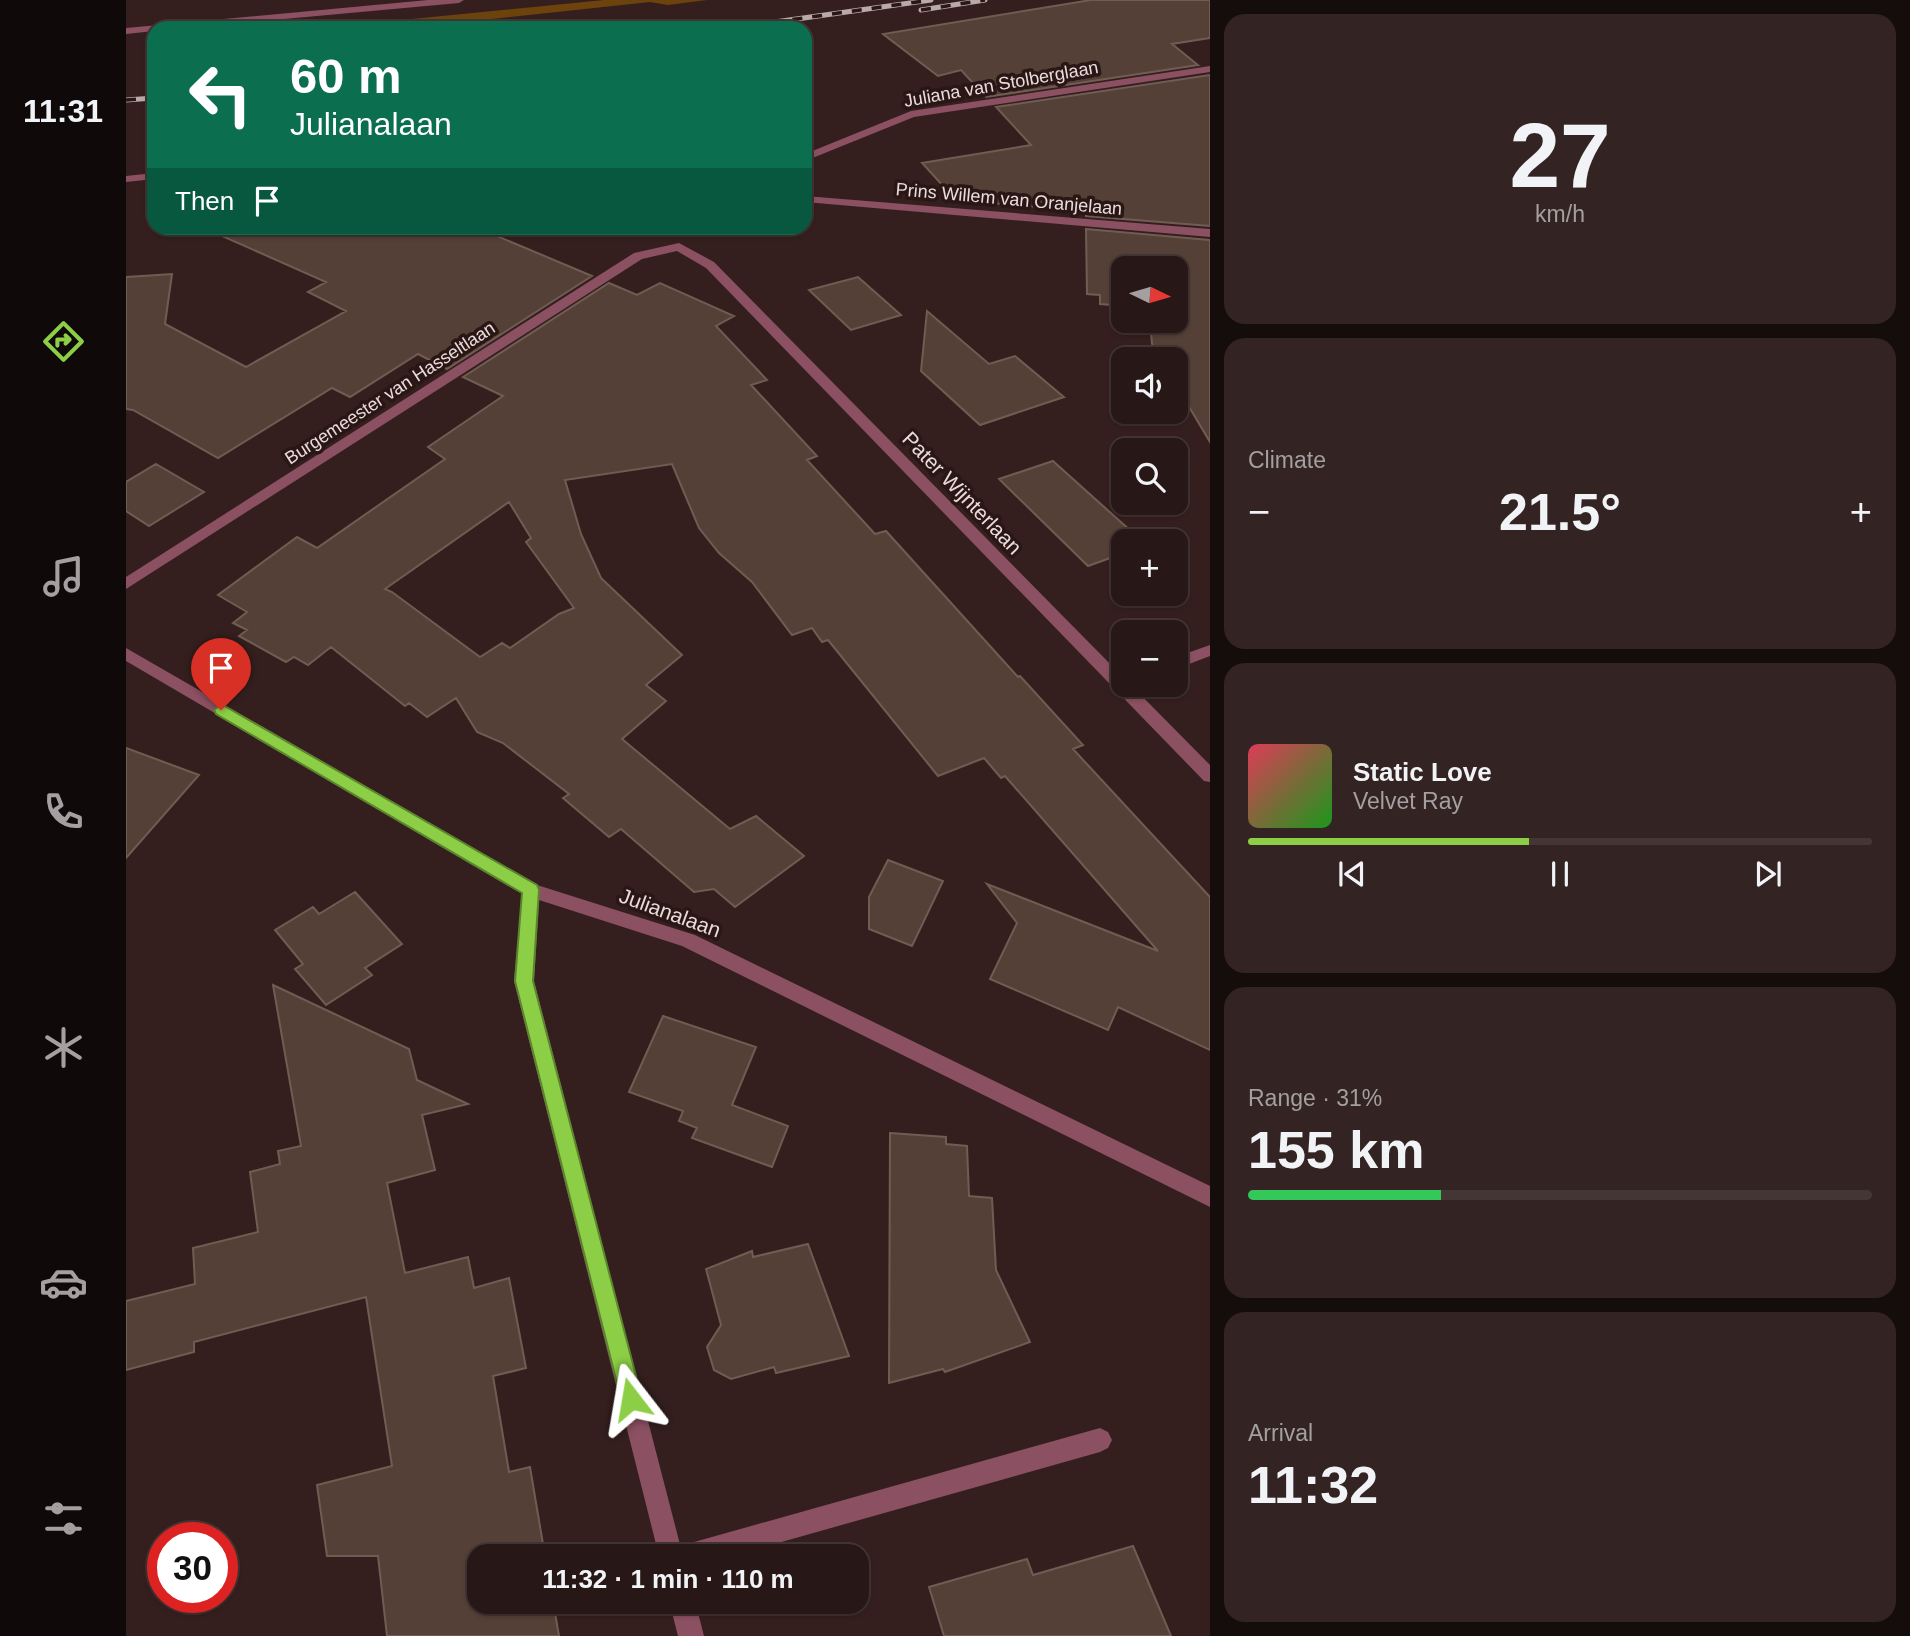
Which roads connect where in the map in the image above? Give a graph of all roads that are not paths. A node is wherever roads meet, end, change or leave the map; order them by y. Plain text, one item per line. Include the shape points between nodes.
1 (459, 0) edge
2 (231, 21) edge
3 (147, 29) edge
4 (126, 30) edge
5 (1210, 69) edge
6 (812, 155) edge
7 (147, 176) edge
8 (126, 178) edge
9 (812, 201) edge
10 (1210, 233) edge
11 (679, 247) joint
12 (126, 584) edge
13 (1210, 650) edge
14 (126, 654) edge
15 (1188, 658) edge
16 (1111, 672) edge
17 (1135, 697) edge
18 (1210, 776) edge
19 (531, 890) junction
20 (1210, 1197) edge
21 (1100, 1440) dead end
22 (668, 1544) edge
23 (730, 1544) edge
24 (685, 1614) edge
25 (691, 1636) edge

1 - 2 street
3 - 4 street
5 - 6 street, Juliana van Stolberglaan via 911,114
7 - 8 street
9 - 10 street, Prins Willem van Oranjelaan
11 - 12 street, Burgemeester van Hasseltlaan via 638,256
11 - 16 street, Pater Wijnterlaan via 710,265
13 - 15 street
14 - 19 street, Julianalaan
17 - 18 street, Pater Wijnterlaan
19 - 20 street, Julianalaan via 688,940
19 - 22 street via 524,981
21 - 23 street
24 - 25 street

